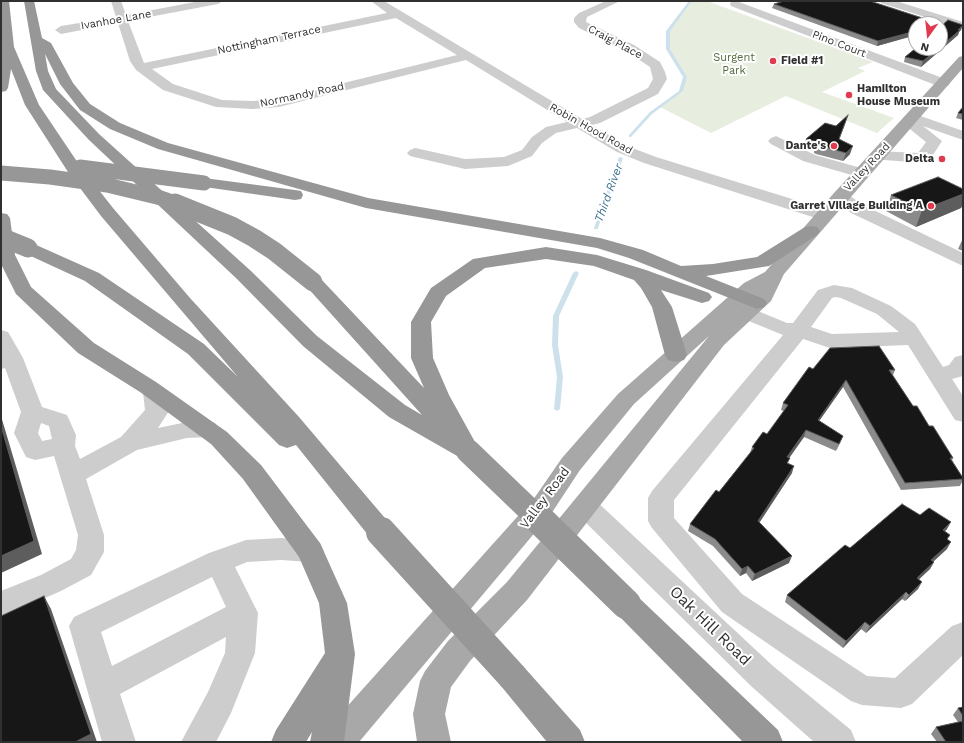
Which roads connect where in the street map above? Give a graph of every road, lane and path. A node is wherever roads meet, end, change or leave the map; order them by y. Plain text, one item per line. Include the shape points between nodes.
1 (4, 1) edge
2 (29, 1) edge
3 (116, 1) edge
4 (218, 1) edge
5 (376, 1) edge
6 (615, 1) edge
7 (885, 1) edge
8 (735, 4) dead end
9 (397, 14) junction
10 (122, 19) junction
11 (963, 26) edge
12 (61, 30) dead end
13 (35, 39) junction
14 (5, 44) edge
15 (468, 56) junction
16 (961, 64) edge
17 (141, 67) junction
18 (943, 84) junction
19 (1, 88) edge
20 (910, 120) junction
21 (579, 124) junction
22 (963, 136) edge
23 (776, 141) dead end
24 (415, 153) dead end
25 (877, 156) junction
26 (1, 162) edge
27 (1, 173) edge
28 (862, 173) junction
29 (840, 196) junction
30 (366, 203) junction
31 (825, 215) junction
32 (1, 218) edge
33 (811, 230) junction
34 (1, 237) edge
35 (963, 260) edge
36 (675, 270) junction
37 (639, 274) junction
38 (744, 305) junction
39 (799, 330) junction
40 (1, 337) edge
41 (914, 338) junction
42 (676, 355) junction
43 (7, 360) edge
44 (963, 362) edge
45 (939, 376) junction
46 (154, 392) junction
47 (33, 412) junction
48 (963, 414) edge
49 (207, 429) junction
50 (130, 443) junction
51 (63, 446) junction
52 (468, 451) junction
53 (72, 475) junction
54 (584, 506) junction
55 (381, 532) junction
56 (310, 551) junction
57 (219, 561) junction
58 (1, 604) edge
59 (243, 613) junction
60 (963, 635) edge
61 (340, 654) junction
62 (103, 687) junction
63 (119, 742) edge
64 (198, 742) edge
65 (288, 742) edge
66 (327, 742) edge
67 (338, 742) edge
68 (434, 742) edge
69 (568, 742) edge
70 (766, 742) edge
71 (840, 742) edge

1 - 14 highway
2 - 13 highway
3 - 10 street, Normandy Road
4 - 10 street, Ivanhoe Lane
5 - 9 street, Robin Hood Road
6 - 21 street, Craig Place via 583,15 580,22 641,54 655,65 660,79 653,91 643,97 595,120
7 - 11 street
8 - 18 street, Pino Court
9 - 15 street, Robin Hood Road
9 - 17 street, Nottingham Terrace
10 - 12 street, Ivanhoe Lane
10 - 17 street, Normandy Road via 136,61
13 - 30 highway via 47,46 67,84 85,107 115,126 163,146
13 - 52 highway via 42,71 50,90 94,137 310,341 397,411
14 - 19 highway
14 - 55 highway via 20,71 32,105 74,169 107,212 291,423
15 - 17 street, Normandy Road via 265,105 221,104 207,101 168,87
15 - 21 street, Robin Hood Road
16 - 18 main road, Valley Road
18 - 20 main road, Valley Road
20 - 22 street
20 - 25 main road, Valley Road
20 - 25 street via 934,141 922,158
21 - 24 street via 550,130 537,140 527,153 495,163 465,164
21 - 31 street, Robin Hood Road via 622,149 650,160
23 - 28 street via 809,158
25 - 28 main road, Valley Road
26 - 30 highway, bridge via 114,170
27 - 52 highway, bridge via 107,185 148,194 232,226 254,238 313,282
28 - 29 main road, Valley Road
29 - 31 main road, Valley Road
29 - 35 street via 856,209
30 - 36 highway via 600,243
31 - 33 main road, Valley Road
32 - 46 highway via 6,255 23,290 86,348
33 - 36 highway via 762,262 713,270
33 - 38 main road, Valley Road via 772,276 751,287
34 - 55 highway, bridge via 92,277 196,349
36 - 38 highway
37 - 38 highway
37 - 42 highway via 662,307
37 - 52 highway via 597,261 546,253 480,263 438,292 421,322 422,358 438,395
38 - 39 street via 784,329
38 - 42 main road, Valley Road
38 - 54 main road, Valley Road
39 - 41 street via 830,341
39 - 41 street via 825,294 834,291 845,292 884,310 908,329
39 - 60 street via 662,498 661,521 732,603 862,690 902,693
40 - 43 street
41 - 45 street
42 - 67 main road, Valley Road via 626,399 571,464 544,504
43 - 47 street
44 - 45 street via 957,370
45 - 48 street
46 - 49 highway
46 - 50 street via 157,411
47 - 51 street via 59,421 64,435
47 - 51 street via 26,433 35,451
49 - 50 street via 187,430
49 - 56 highway via 252,472
50 - 53 street
51 - 53 street
52 - 70 highway, bridge
53 - 58 street via 91,535 90,552 81,567
54 - 68 main road, Valley Road via 517,591 459,651 436,680 429,714
54 - 71 street, Oak Hill Road via 762,676
55 - 69 highway, bridge via 512,676
56 - 57 street via 246,551
56 - 61 highway via 333,603
57 - 59 street
57 - 62 street via 84,626
59 - 62 street
59 - 64 street via 240,653 220,702
61 - 65 highway
61 - 66 highway
62 - 63 street

